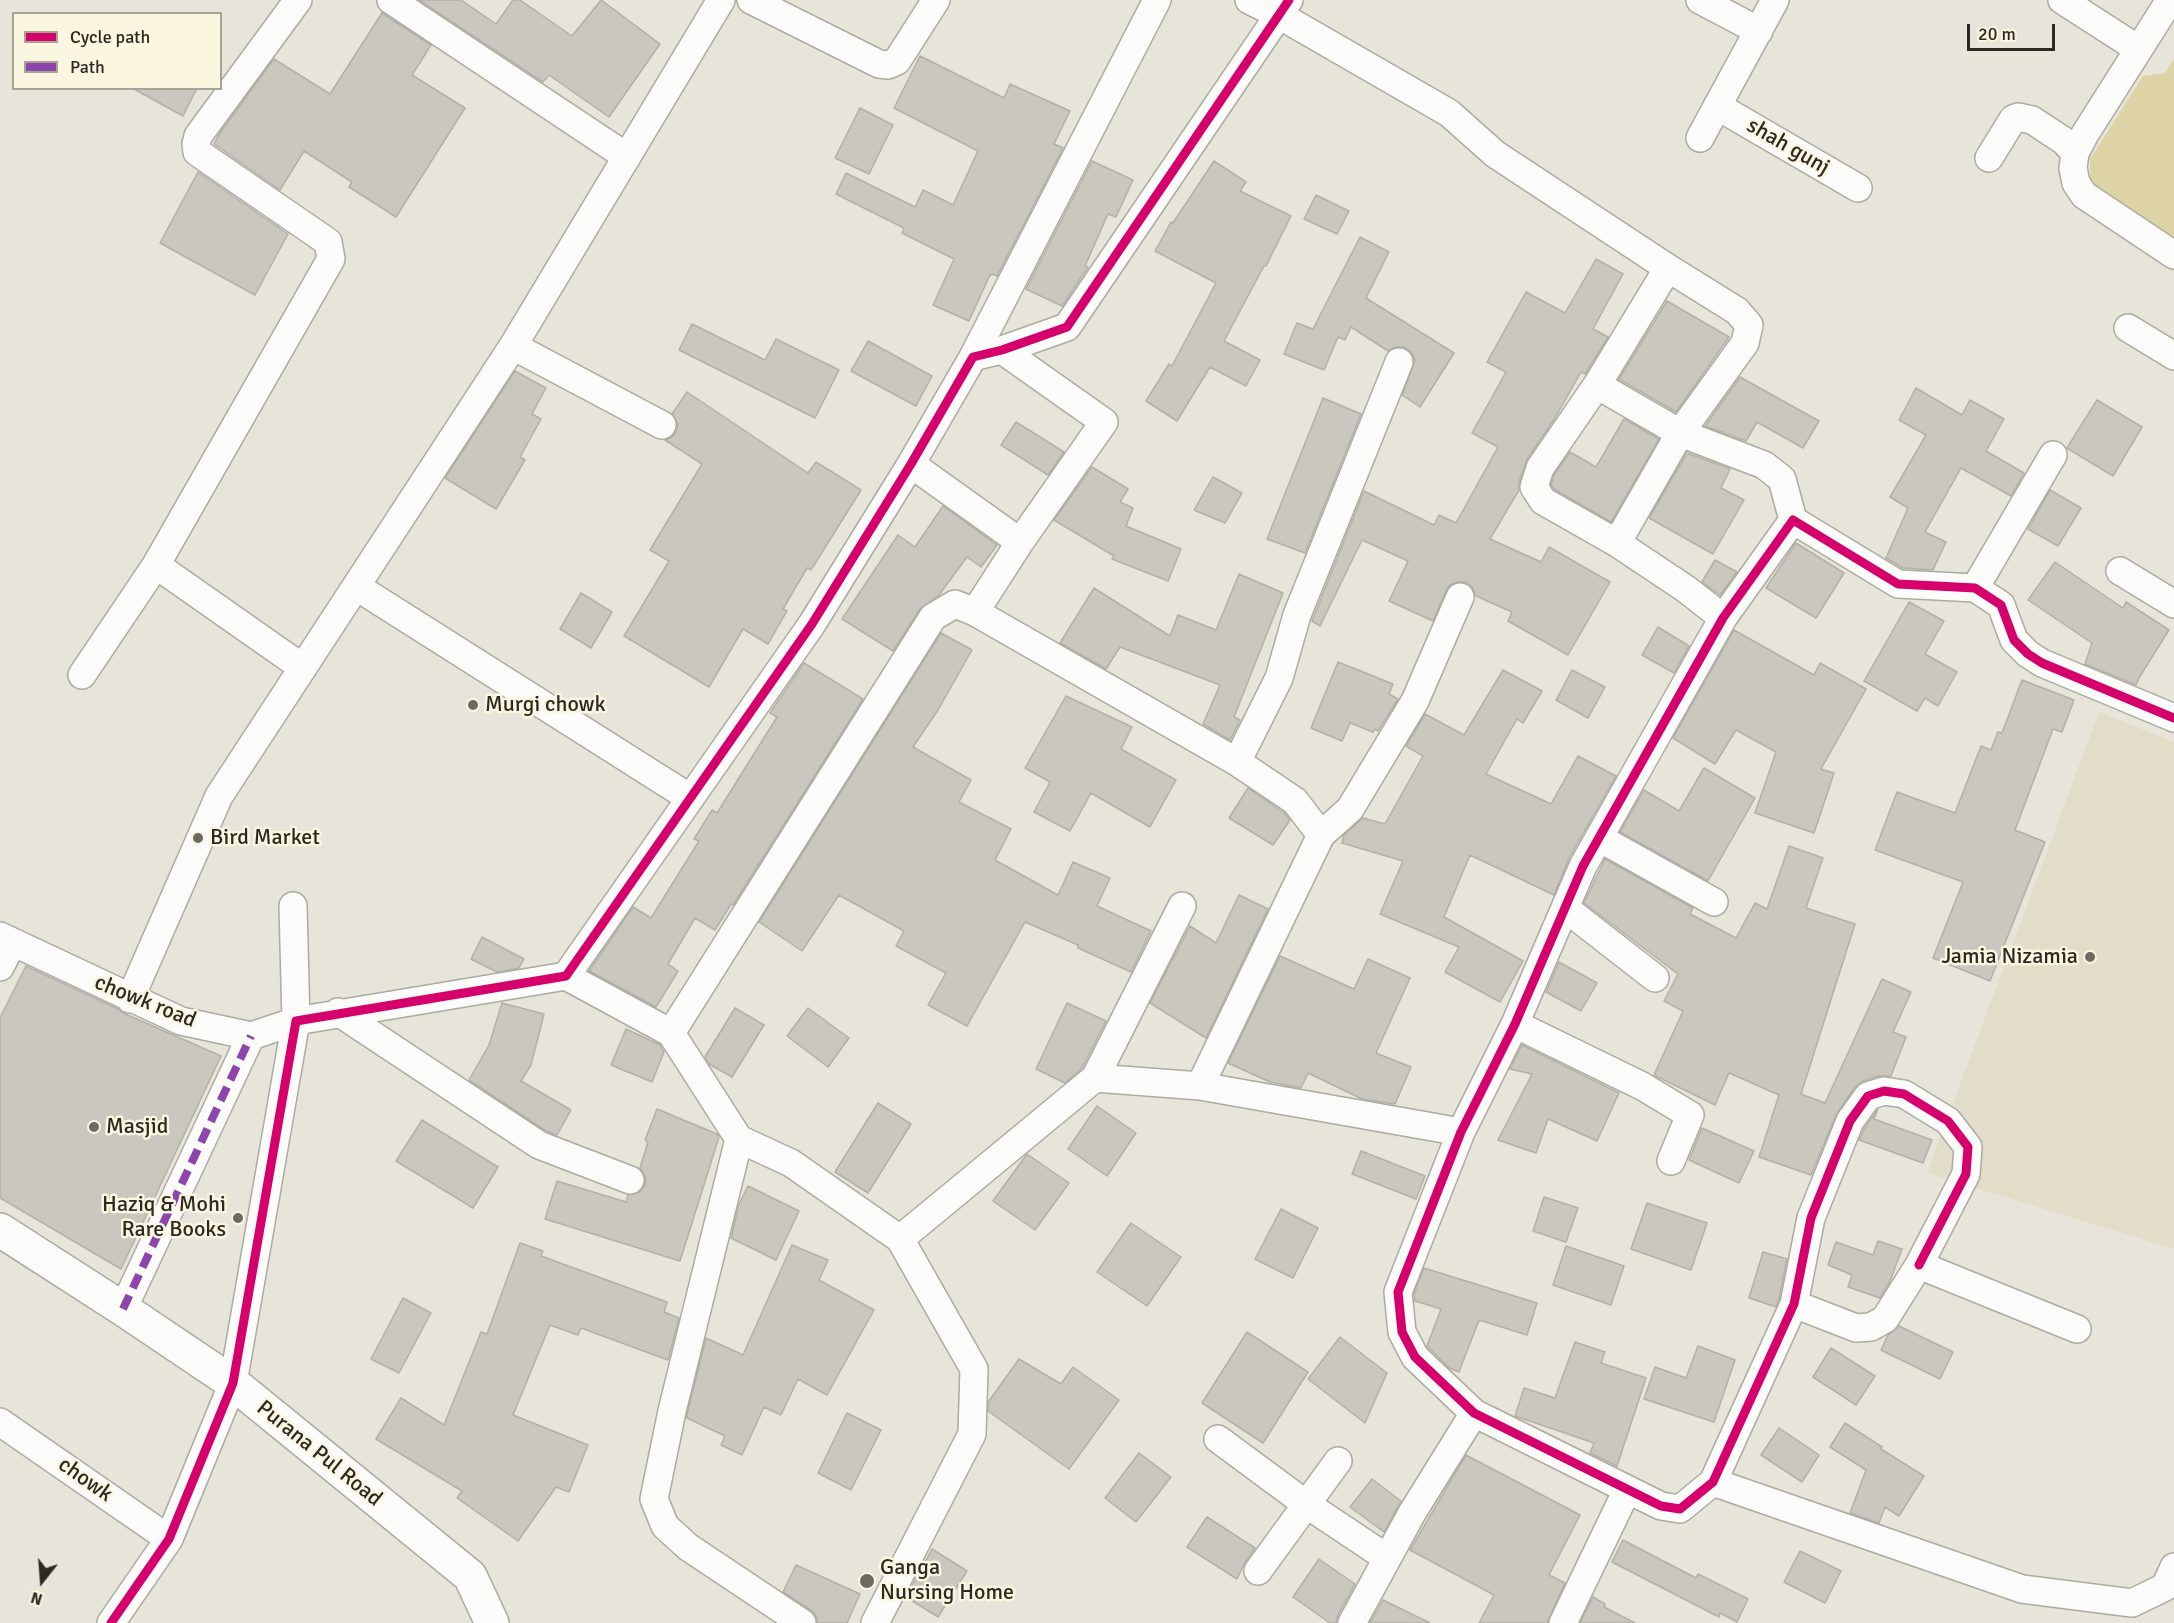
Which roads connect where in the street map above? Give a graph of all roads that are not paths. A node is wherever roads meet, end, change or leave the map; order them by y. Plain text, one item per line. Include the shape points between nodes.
1 (298, 0) edge
2 (391, 0) edge
3 (721, 0) edge
4 (751, 0) edge
5 (936, 0) edge
6 (1157, 0) edge
7 (1249, 0) edge
8 (1700, 0) edge
9 (1775, 0) edge
10 (2062, 0) edge
11 (2170, 0) edge
12 (1284, 7) edge
13 (1759, 31) junction
14 (2138, 49) junction
15 (1718, 106) junction
16 (1700, 138) dead end
17 (2075, 153) junction
18 (627, 157) junction
19 (1989, 158) dead end
20 (1858, 188) dead end
21 (2174, 255) edge
22 (1668, 268) junction
23 (2128, 328) dead end
24 (513, 346) junction
25 (1002, 350) junction
26 (2174, 356) edge
27 (973, 357) junction
28 (1399, 362) dead end
29 (1597, 385) junction
30 (662, 425) dead end
31 (1680, 433) junction
32 (2053, 455) dead end
33 (910, 464) junction
34 (1793, 520) junction
35 (1020, 542) junction
36 (1617, 543) junction
37 (156, 565) junction
38 (2120, 572) dead end
39 (357, 587) junction
40 (1975, 588) junction
41 (1460, 597) dead end
42 (2174, 604) edge
43 (975, 612) junction
44 (1723, 618) junction
45 (303, 668) junction
46 (82, 675) dead end
47 (2174, 718) edge
48 (1237, 762) junction
49 (690, 798) junction
50 (1321, 836) junction
51 (1601, 839) junction
52 (1714, 902) dead end
53 (293, 906) dead end
54 (1182, 906) dead end
55 (1565, 908) junction
56 (7, 939) edge
57 (0, 967) edge
58 (566, 976) junction
59 (1655, 978) dead end
60 (130, 999) junction
61 (338, 1012) junction
62 (296, 1021) junction
63 (1515, 1023) junction
64 (672, 1033) junction
65 (251, 1036) junction
66 (1095, 1078) junction
67 (1200, 1086) junction
68 (1461, 1132) junction
69 (739, 1139) junction
70 (1671, 1161) dead end
71 (630, 1180) dead end
72 (0, 1230) edge
73 (900, 1239) junction
74 (1919, 1265) junction
75 (1794, 1304) junction
76 (123, 1309) junction
77 (2077, 1329) dead end
78 (233, 1383) junction
79 (1474, 1413) junction
80 (0, 1422) edge
81 (1218, 1439) dead end
82 (1338, 1461) dead end
83 (1713, 1482) junction
84 (1627, 1490) junction
85 (1306, 1504) junction
86 (169, 1539) junction
87 (1387, 1558) junction
88 (2174, 1567) edge
89 (1258, 1571) dead end
90 (114, 1622) edge
91 (492, 1623) edge
92 (802, 1623) edge
93 (875, 1623) edge
94 (1352, 1623) edge
95 (1563, 1623) edge

1 - 37 street via 198,136 197,152 328,242 331,259
2 - 18 street
3 - 18 street
4 - 5 street via 888,65 897,62
6 - 27 street
7 - 12 street
8 - 13 street
9 - 13 street
10 - 14 street
11 - 14 street
12 - 22 street via 1449,113 1495,154
12 - 25 street via 1067,327
13 - 15 street
14 - 17 street
15 - 16 street
15 - 20 street, shah gunj
17 - 19 street via 2032,120 2018,117
17 - 21 street via 2076,183 2084,195
18 - 24 street
22 - 29 street
22 - 31 street via 1737,311 1749,325 1745,343
23 - 26 street
24 - 30 street
24 - 39 street
25 - 27 street
25 - 35 street via 1104,422
27 - 33 street
28 - 48 street via 1297,615 1279,678
29 - 31 street
29 - 36 street via 1540,468 1534,487 1543,501
31 - 34 street via 1764,465 1782,479
31 - 36 street
32 - 40 street
33 - 35 street
33 - 49 street via 812,624
34 - 40 street via 1898,584
34 - 44 street
35 - 43 street
36 - 44 street
37 - 45 street
37 - 46 street
38 - 42 street
39 - 45 street
39 - 49 street
40 - 47 street via 2001,605 2014,640 2028,654
41 - 50 street via 1415,701 1350,809
43 - 48 street
43 - 64 street via 956,603 933,617
44 - 51 street
45 - 60 street via 219,795
48 - 50 street via 1295,801
49 - 58 street
50 - 67 street
51 - 52 street
51 - 55 street via 1583,866
53 - 62 street
54 - 66 street
55 - 59 street
55 - 63 street
56 - 57 street
56 - 60 street, chowk road
58 - 61 street
58 - 64 street
60 - 65 street, chowk road via 181,1021
61 - 62 street
61 - 71 street via 539,1145
62 - 65 street
62 - 78 street
63 - 68 street
63 - 70 street via 1642,1086 1689,1115
64 - 69 street
65 - 76 street
66 - 67 street
66 - 73 street
67 - 68 street
68 - 79 street via 1398,1292 1402,1332 1416,1357
69 - 73 street via 791,1163
69 - 92 street via 654,1499 665,1526 688,1546
72 - 76 main road, Purana Pul Road
73 - 93 street via 974,1369 972,1434
74 - 75 street via 1885,1319 1871,1327 1856,1328
74 - 75 street via 1966,1174 1968,1147 1948,1121 1904,1094 1884,1091 1869,1096 1850,1121 1811,1218
74 - 77 street
75 - 83 street
76 - 78 main road, Purana Pul Road
78 - 86 street
78 - 91 main road, Purana Pul Road via 470,1576
79 - 84 street
79 - 87 street
80 - 86 street, chowk
81 - 85 street
82 - 85 street
83 - 84 street via 1680,1509 1661,1506
83 - 88 street via 2022,1589 2132,1603 2165,1587
84 - 95 street
85 - 87 street
85 - 89 street
86 - 90 street
87 - 94 street

